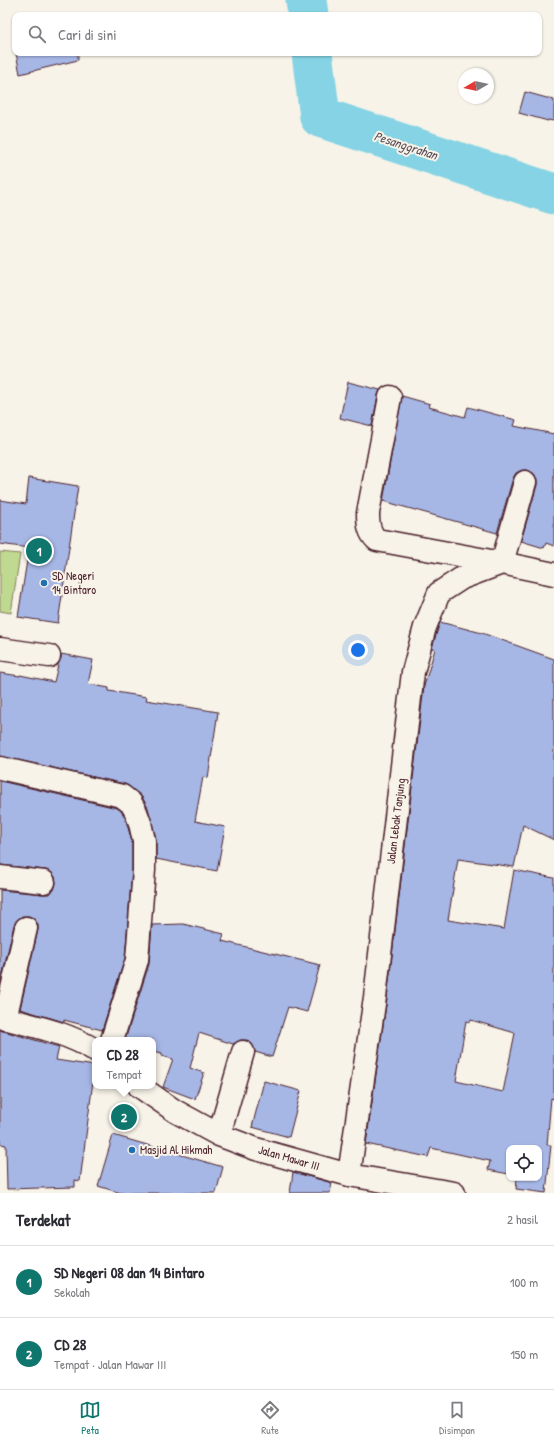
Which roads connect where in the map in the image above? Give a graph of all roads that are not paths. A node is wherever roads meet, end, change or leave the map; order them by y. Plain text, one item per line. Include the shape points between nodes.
1 (390, 397) dead end
2 (525, 482) dead end
3 (502, 562) junction
4 (554, 574) edge
5 (0, 649) edge
6 (49, 656) dead end
7 (0, 768) edge
8 (0, 877) edge
9 (44, 882) dead end
10 (26, 928) dead end
11 (2, 1018) edge
12 (113, 1037) edge
13 (92, 1048) edge
14 (243, 1052) dead end
15 (143, 1089) edge
16 (220, 1135) junction
17 (349, 1175) junction
18 (454, 1193) edge

1 - 3 street via 368,513 368,524 374,537 377,540
2 - 3 street
3 - 4 street
3 - 17 street, Jalan Lebak Tanjung via 462,578 439,593 424,627 413,672 375,997
5 - 6 street
7 - 12 street via 122,796 131,803 136,812 144,841 139,946 134,974
8 - 9 street
10 - 11 street
11 - 13 street via 70,1037
14 - 16 street
15 - 16 street, Jalan Mawar III via 175,1111
16 - 17 street, Jalan Mawar III via 256,1149
17 - 18 street, Jalan Mawar III

